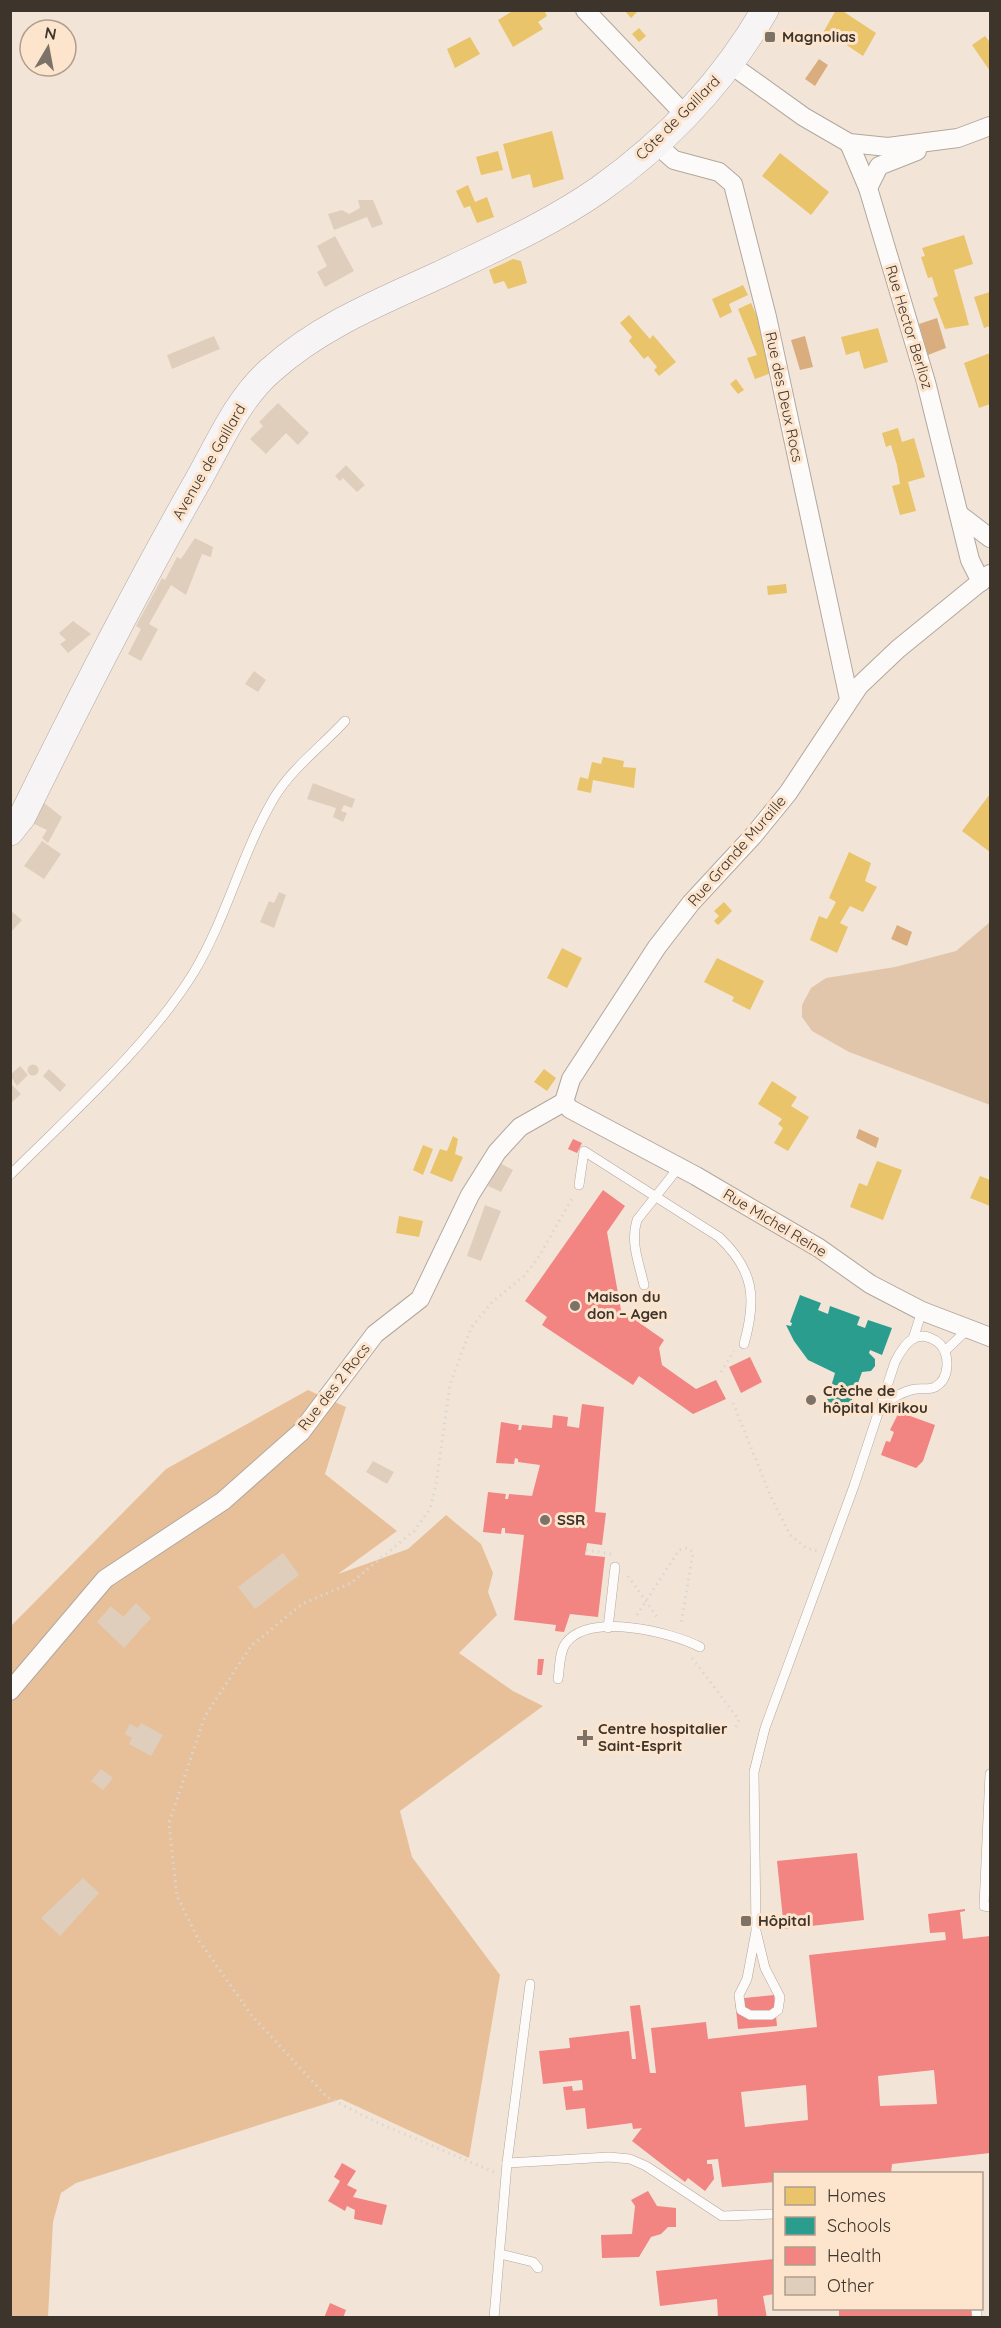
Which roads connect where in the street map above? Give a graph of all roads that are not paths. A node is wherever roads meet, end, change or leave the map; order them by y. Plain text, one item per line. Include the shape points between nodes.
1 (585, 10) edge
2 (765, 10) edge
3 (730, 64) junction
4 (685, 115) junction
5 (990, 126) edge
6 (958, 138) junction
7 (849, 142) junction
8 (656, 144) junction
9 (868, 188) junction
10 (541, 224) joint
11 (960, 515) junction
12 (990, 538) edge
13 (986, 578) edge
14 (849, 699) junction
15 (345, 721) dead end
16 (10, 832) edge
17 (564, 1102) junction
18 (679, 1167) junction
19 (10, 1175) edge
20 (579, 1185) road end
21 (655, 1197) junction
22 (644, 1285) dead end
23 (922, 1311) junction
24 (967, 1330) junction
25 (990, 1337) edge
26 (913, 1339) junction
27 (744, 1344) road end
28 (945, 1351) junction
29 (881, 1405) junction
30 (615, 1567) dead end
31 (608, 1628) junction
32 (700, 1647) dead end
33 (558, 1679) dead end
34 (10, 1691) edge
35 (990, 1774) edge
36 (990, 1907) edge
37 (756, 1930) junction
38 (530, 1983) dead end
39 (507, 2163) junction
40 (773, 2214) edge
41 (500, 2254) junction
42 (538, 2268) dead end
43 (495, 2318) edge

1 - 4 street
2 - 3 street, Côte de Gaillard
3 - 4 street, Côte de Gaillard
3 - 7 street via 804,117
4 - 8 street, Côte de Gaillard
5 - 6 street
6 - 7 street via 888,147
6 - 9 street via 879,166
7 - 9 street, Rue Hector Berlioz
8 - 10 street, Côte de Gaillard via 598,190
8 - 14 street, Rue des Deux Rocs via 674,160 718,171 733,184 767,317
9 - 11 street, Rue Hector Berlioz via 926,382
10 - 16 street, Avenue de Gaillard via 324,329 267,373 246,398 175,520
11 - 12 street
11 - 13 street, Rue Hector Berlioz via 970,560
13 - 14 street, Rue Grande Muraille via 898,649
14 - 17 street, Rue Grande Muraille via 788,793 657,947 571,1078
15 - 19 lane via 298,767 273,799 219,923 179,994 99,1086
17 - 18 street, Rue Michel Reine via 570,1109
17 - 34 street, Rue des 2 Rocs via 520,1127 497,1152 470,1194 420,1299 375,1334 301,1432 223,1501 105,1580
18 - 21 lane
18 - 23 street, Rue Michel Reine via 819,1248 870,1284
20 - 21 lane via 584,1151
21 - 22 lane via 634,1229
21 - 27 lane via 719,1237 745,1266 751,1299
23 - 24 street, Rue Michel Reine
23 - 26 lane
24 - 25 street, Rue Michel Reine
24 - 28 lane
26 - 28 lane via 931,1338
26 - 29 lane via 901,1348
28 - 29 lane via 942,1382 901,1394
29 - 37 lane via 755,1761
30 - 31 lane
31 - 32 lane via 626,1627
31 - 33 lane via 584,1632 567,1641
35 - 36 lane via 984,1906
37 - 37 lane via 739,2003 746,2014 771,2015 778,2010 780,1997 765,1968
38 - 39 lane
39 - 40 lane via 630,2159 722,2216
39 - 41 lane
41 - 42 lane via 533,2262
41 - 43 lane

